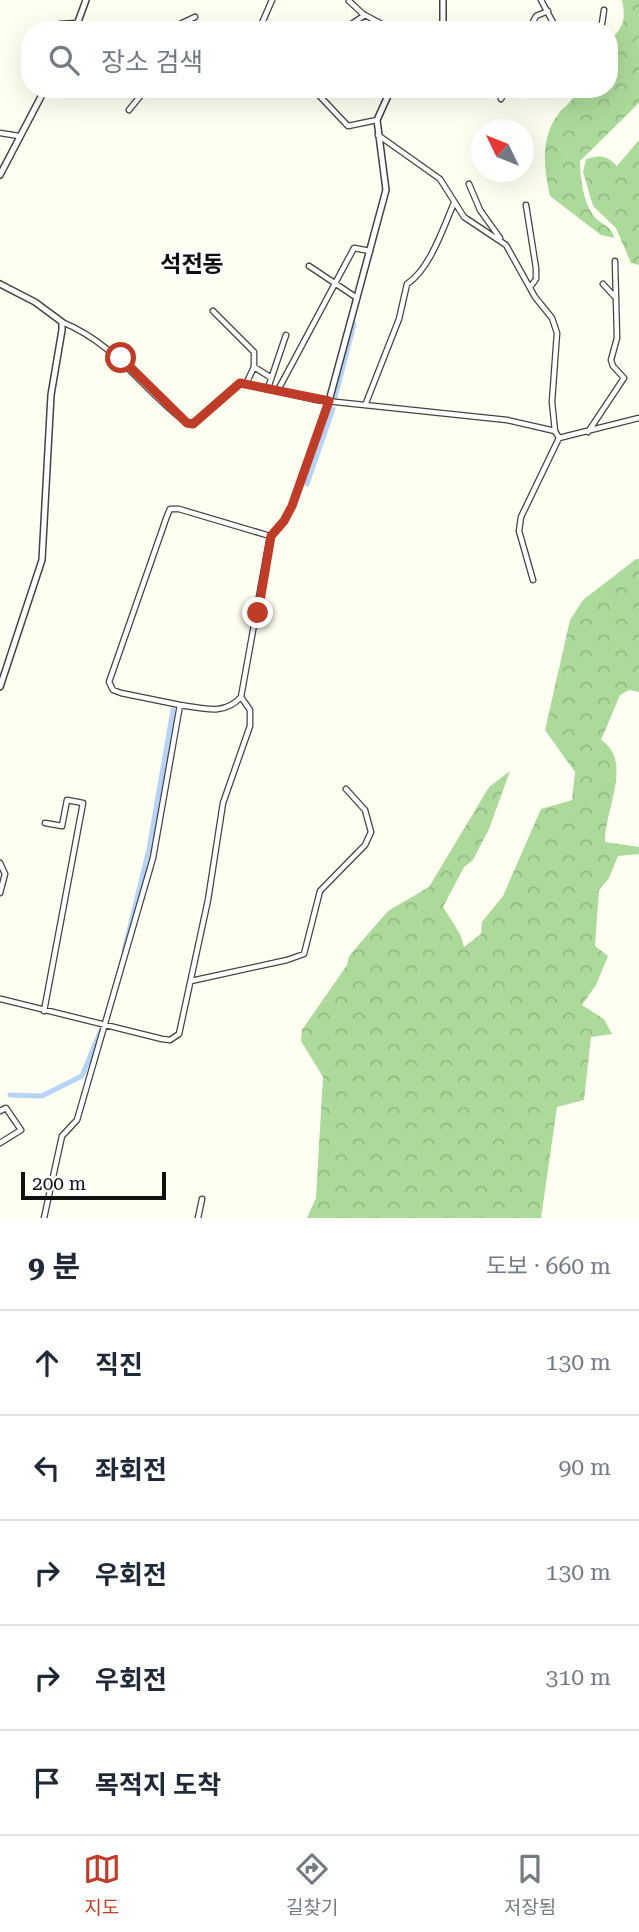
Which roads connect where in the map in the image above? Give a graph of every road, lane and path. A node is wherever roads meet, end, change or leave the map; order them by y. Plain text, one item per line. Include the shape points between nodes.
1 (86, 0) edge
2 (443, 0) edge
3 (541, 0) edge
4 (273, 1) edge
5 (349, 1) edge
6 (604, 10) dead end
7 (548, 11) junction
8 (365, 15) junction
9 (195, 17) dead end
10 (78, 21) edge
11 (186, 21) edge
12 (263, 21) edge
13 (356, 21) edge
14 (376, 21) edge
15 (443, 21) edge
16 (534, 21) edge
17 (553, 21) edge
18 (602, 21) edge
19 (39, 98) edge
20 (139, 98) edge
21 (322, 98) edge
22 (387, 98) edge
23 (129, 110) dead end
24 (377, 120) junction
25 (0, 134) edge
26 (378, 135) junction
27 (19, 136) junction
28 (0, 175) edge
29 (469, 184) dead end
30 (455, 202) junction
31 (526, 205) dead end
32 (502, 242) junction
33 (370, 251) junction
34 (615, 261) dead end
35 (309, 267) dead end
36 (0, 284) edge
37 (334, 284) junction
38 (603, 284) dead end
39 (531, 286) junction
40 (615, 297) junction
41 (357, 298) junction
42 (213, 311) dead end
43 (62, 322) junction
44 (286, 335) dead end
45 (254, 367) junction
46 (270, 377) junction
47 (246, 384) junction
48 (268, 388) junction
49 (278, 390) junction
50 (329, 401) junction
51 (366, 403) junction
52 (639, 418) edge
53 (555, 431) junction
54 (588, 432) junction
55 (559, 438) junction
56 (271, 536) junction
57 (533, 580) dead end
58 (0, 688) edge
59 (241, 697) junction
60 (180, 705) junction
61 (346, 789) dead end
62 (45, 823) dead end
63 (0, 863) edge
64 (0, 893) edge
65 (191, 981) junction
66 (1, 999) edge
67 (44, 1011) junction
68 (107, 1026) junction
69 (0, 1111) edge
70 (0, 1143) edge
71 (202, 1199) dead end
72 (44, 1218) edge
73 (198, 1218) edge

1 - 10 street
2 - 15 street
3 - 7 street
4 - 12 street
5 - 8 street
6 - 18 street
7 - 16 street
7 - 17 street
8 - 13 street
8 - 14 street
9 - 11 street
19 - 27 street
20 - 23 street
21 - 24 street via 352,128
22 - 24 street
24 - 26 street
25 - 27 street
26 - 30 street via 440,179
26 - 33 street via 386,190
27 - 28 street
29 - 32 street via 482,214
30 - 32 street via 469,221
30 - 51 street via 437,245 407,284 399,319
31 - 39 street via 536,268
32 - 39 street
33 - 37 street via 354,248
33 - 41 street
34 - 40 street
35 - 37 street
36 - 43 street
37 - 41 street
37 - 49 street
38 - 40 street
39 - 53 street via 556,326
40 - 54 street via 617,338 611,360 624,378
41 - 50 street
42 - 45 street via 254,352
43 - 47 street via 121,358 187,423 193,424 236,385
43 - 58 street via 51,395 43,560
44 - 46 street
45 - 46 street
45 - 47 street
46 - 48 street
47 - 48 street
48 - 49 street
49 - 50 street
50 - 51 street
50 - 56 street via 292,506
51 - 53 street via 506,419
52 - 54 street
53 - 55 street
54 - 55 street
55 - 57 street via 521,517 519,531
56 - 59 street
56 - 60 street via 179,509 170,509 166,516 108,682 121,693
59 - 60 street via 230,707 216,710
59 - 65 street via 250,709 250,726 223,803
60 - 68 street via 153,858
61 - 65 street via 365,810 372,832 365,845 325,882 304,954
62 - 67 street via 62,826 67,800 83,803
63 - 64 street via 5,879
65 - 68 street via 182,1027 175,1038
66 - 67 street
67 - 68 street
68 - 72 street via 78,1120 62,1136
69 - 70 street via 6,1108 21,1130
71 - 73 street

